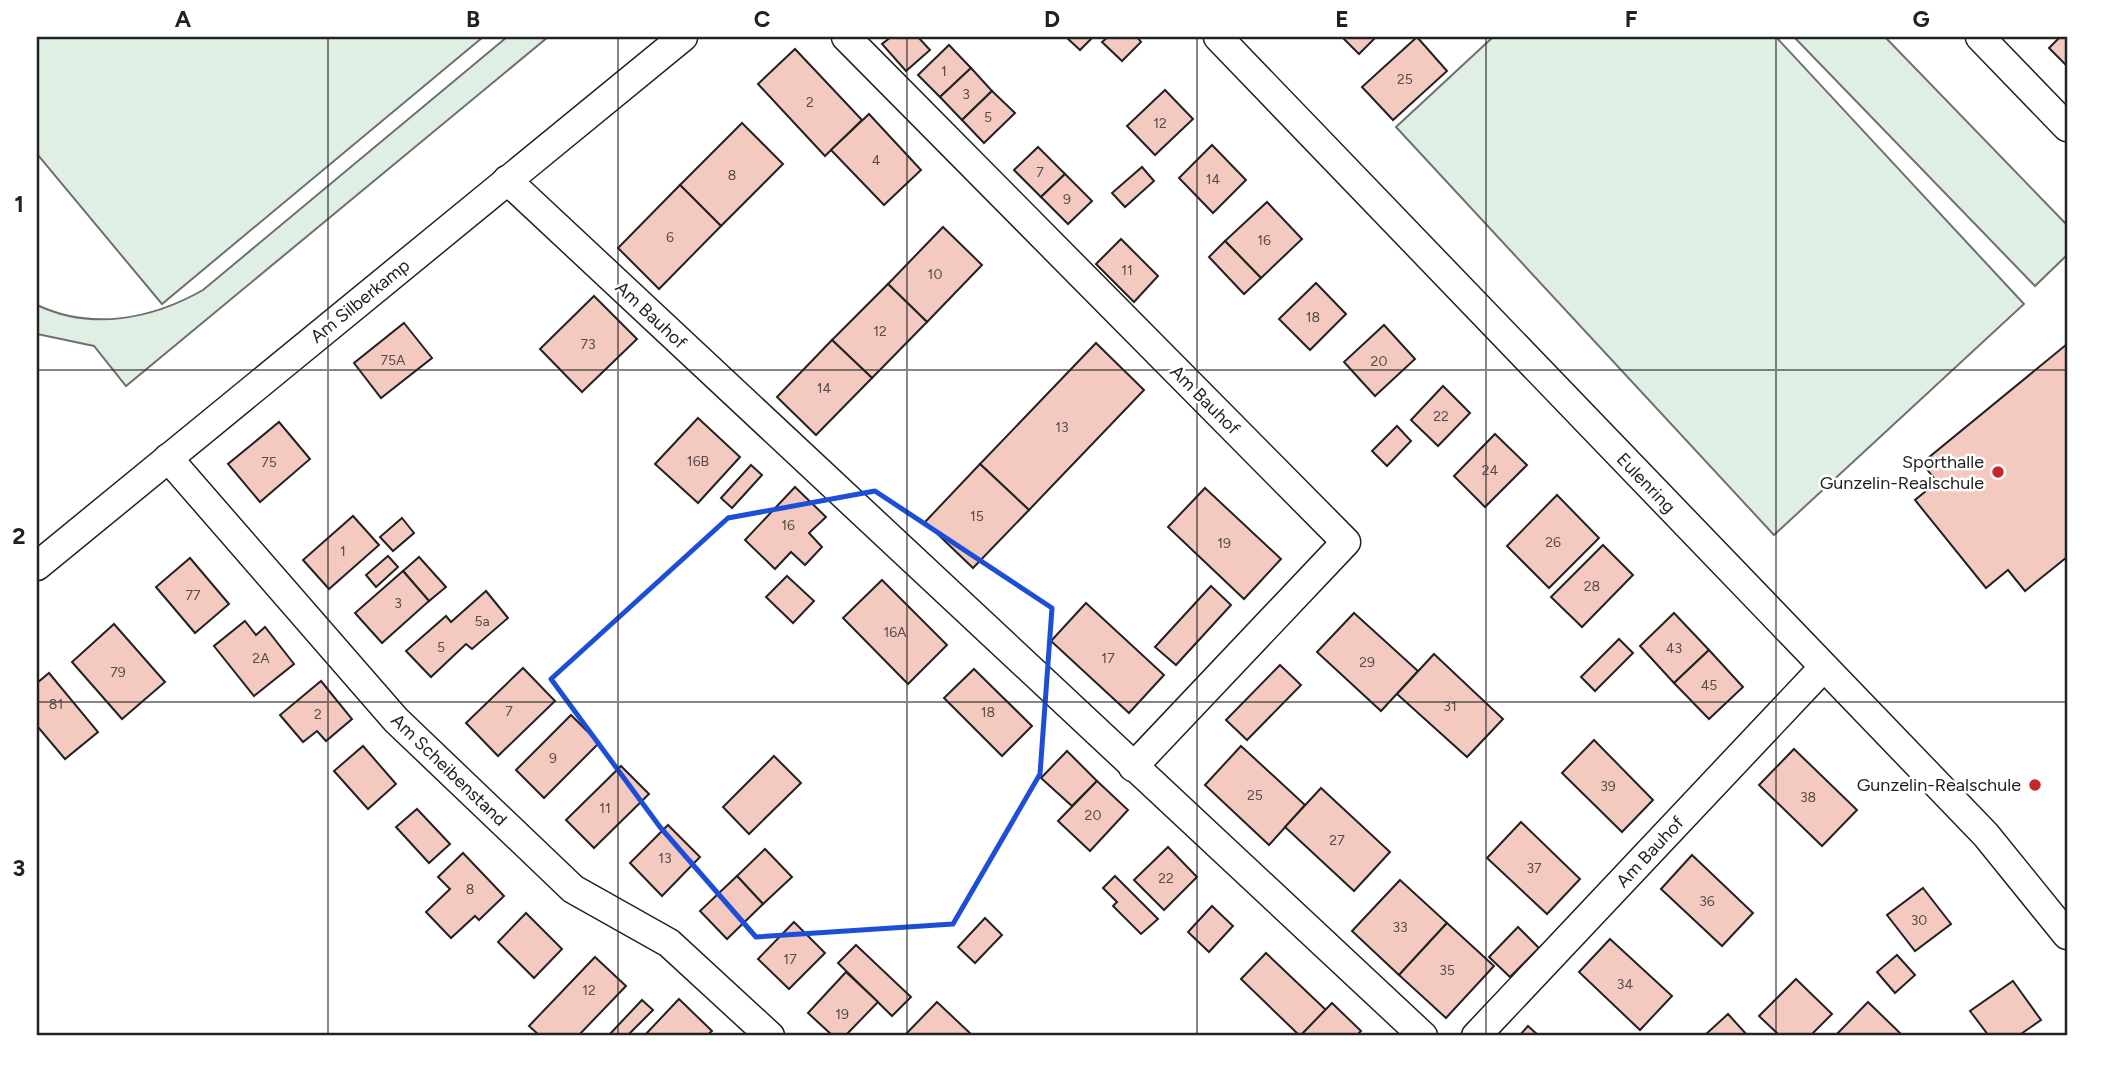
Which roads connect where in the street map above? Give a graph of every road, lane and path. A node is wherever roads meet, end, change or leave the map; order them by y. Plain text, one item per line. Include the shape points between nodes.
1 (683, 37) edge
2 (846, 37) edge
3 (1218, 37) edge
4 (1980, 37) edge
5 (2067, 127) edge
6 (507, 180) junction
7 (168, 458) junction
8 (37, 566) edge
9 (1823, 668) junction
10 (1133, 767) junction
11 (2067, 935) edge
12 (770, 1036) edge
13 (1423, 1036) edge
14 (1476, 1036) edge

1 - 6 street, Am Silberkamp
2 - 10 street, Am Bauhof via 1346,542
3 - 9 street, Eulenring
4 - 5 street
6 - 7 street, Am Silberkamp
6 - 10 street, Am Bauhof
7 - 8 street, Am Silberkamp
7 - 12 street, Am Scheibenstand via 406,730 573,889 669,943
9 - 11 street, Eulenring via 1986,835
9 - 14 street, Am Bauhof
10 - 13 street, Am Bauhof

